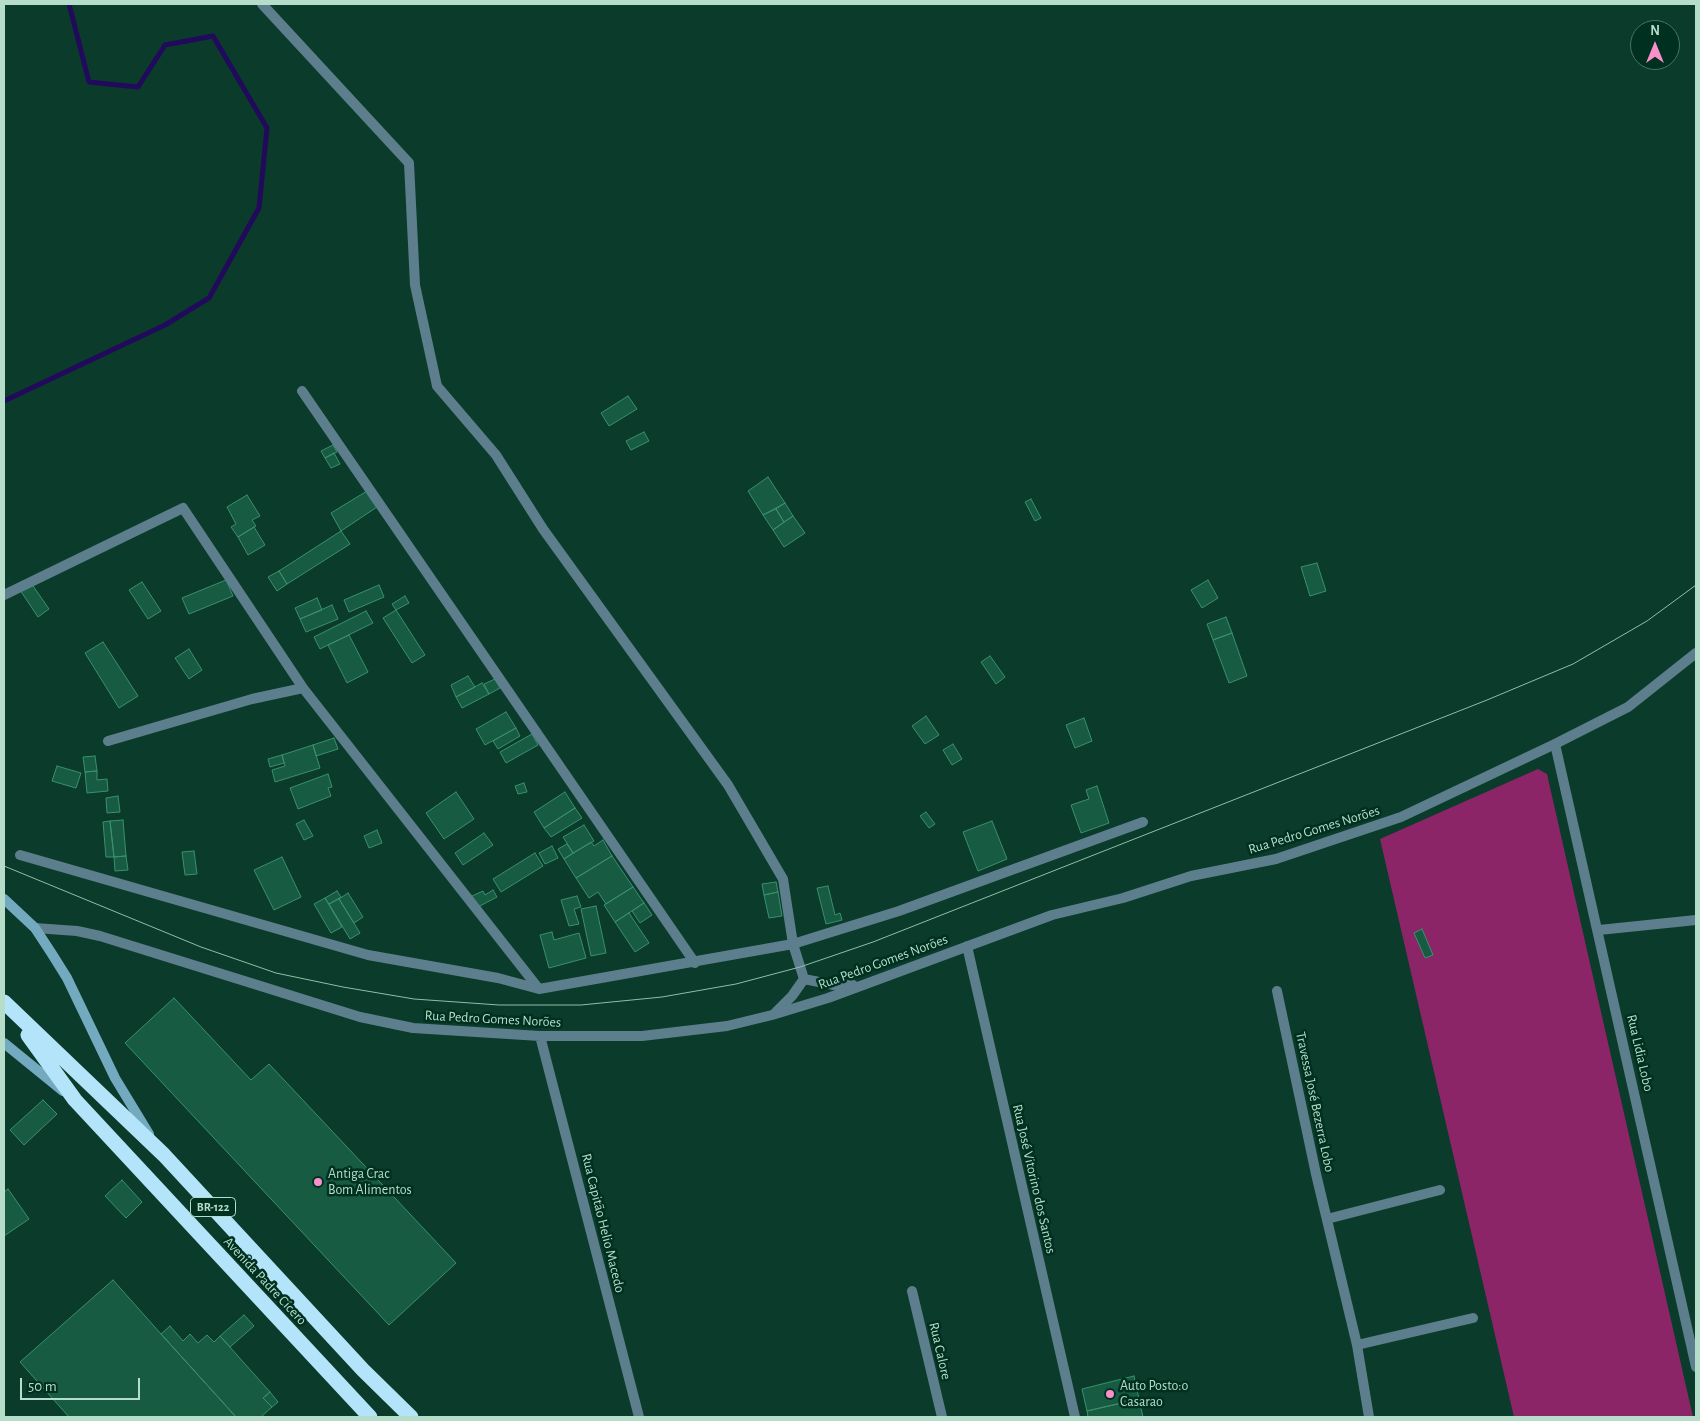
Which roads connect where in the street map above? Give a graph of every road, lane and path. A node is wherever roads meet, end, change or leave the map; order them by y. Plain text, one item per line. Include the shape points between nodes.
1 (262, 4) edge
2 (302, 391) dead end
3 (4, 595) edge
4 (1696, 653) edge
5 (303, 688) junction
6 (108, 741) dead end
7 (1555, 744) junction
8 (1143, 822) dead end
9 (20, 855) dead end
10 (4, 899) edge
11 (1696, 920) edge
12 (35, 928) junction
13 (1599, 930) junction
14 (793, 944) junction
15 (967, 946) junction
16 (695, 963) junction
17 (804, 979) junction
18 (861, 985) junction
19 (539, 989) junction
20 (1277, 991) dead end
21 (5, 1004) edge
22 (772, 1015) junction
23 (540, 1036) junction
24 (4, 1043) edge
25 (75, 1100) junction
26 (164, 1155) junction
27 (1440, 1190) dead end
28 (1327, 1219) junction
29 (912, 1291) dead end
30 (1473, 1318) dead end
31 (1357, 1345) junction
32 (1696, 1368) edge
33 (370, 1417) edge
34 (411, 1417) edge
35 (639, 1417) edge
36 (942, 1417) edge
37 (1075, 1417) edge
38 (1369, 1417) edge

1 - 14 street via 408,163 415,285 437,386 496,455 543,529 728,785 783,878
2 - 16 street
3 - 5 street via 183,508
4 - 7 street, Rua Pedro Gomes Norões via 1628,707
5 - 6 street via 252,699
5 - 19 street
7 - 13 street, Rua Lidia Lobo
7 - 15 street, Rua Pedro Gomes Norões via 1434,802 1352,834 1276,858 1191,876 1123,898 1052,915
8 - 14 street via 899,911
9 - 19 street via 368,955 498,978
10 - 12 main road, Avenida Padre Cícero
11 - 13 street
12 - 23 street, Rua Pedro Gomes Norões via 100,936 360,1017 413,1028
12 - 26 main road, Avenida Padre Cícero via 66,978 135,1114
13 - 32 street, Rua Lidia Lobo
14 - 16 street
14 - 17 street
15 - 18 street, Rua Pedro Gomes Norões
15 - 37 street, Rua José Vitorino dos Santos
16 - 19 street
17 - 18 street via 834,985
17 - 22 street
18 - 22 street, Rua Pedro Gomes Norões
20 - 28 street, Travessa José Bezerra Lobo
21 - 25 highway, Avenida Padre Cícero / BR-122
21 - 26 highway, Avenida Padre Cícero / BR-122
22 - 23 street, Rua Pedro Gomes Norões via 727,1026 659,1035
23 - 35 street, Rua Capitão Helio Macedo
24 - 25 main road, Avenida Padre Cícero
25 - 33 highway, Avenida Padre Cícero / BR-122
26 - 34 highway, Avenida Padre Cícero / BR-122 via 363,1370
27 - 28 street
28 - 31 street, Travessa José Bezerra Lobo
29 - 36 street, Rua Calore
30 - 31 street
31 - 38 street, Travessa José Bezerra Lobo

